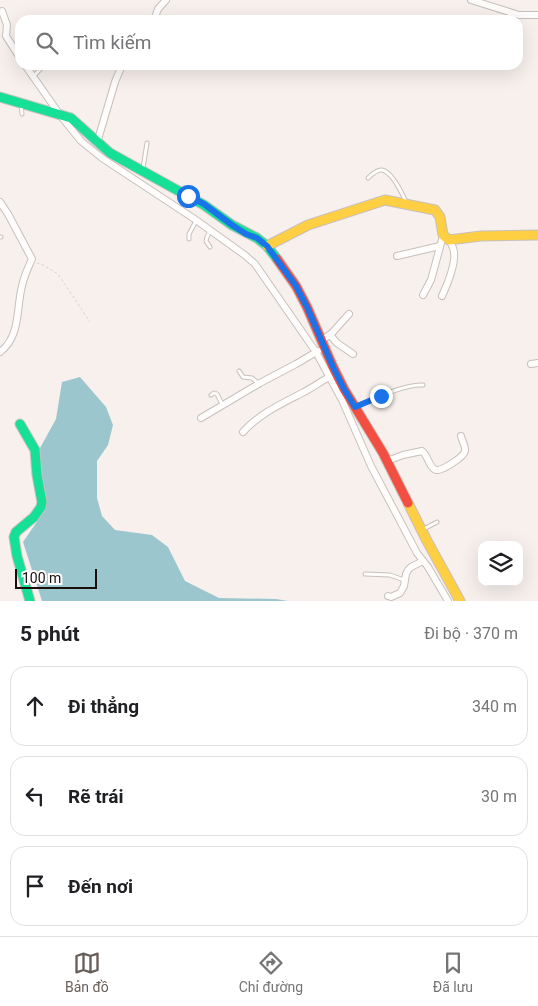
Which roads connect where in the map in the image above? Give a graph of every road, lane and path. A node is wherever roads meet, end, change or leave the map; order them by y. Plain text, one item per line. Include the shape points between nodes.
1 (166, 0) edge
2 (471, 0) edge
3 (2, 10) dead end
4 (156, 15) edge
5 (516, 15) edge
6 (538, 15) edge
7 (523, 16) edge
8 (15, 50) edge
9 (29, 70) edge
10 (39, 70) edge
11 (120, 70) edge
12 (33, 76) junction
13 (0, 97) edge
14 (21, 103) junction
15 (22, 114) dead end
16 (65, 116) junction
17 (97, 143) junction
18 (147, 143) dead end
19 (142, 171) junction
20 (368, 178) dead end
21 (0, 202) edge
22 (407, 204) junction
23 (196, 220) junction
24 (210, 230) junction
25 (538, 235) edge
26 (446, 238) junction
27 (189, 239) dead end
28 (267, 246) junction
29 (440, 246) junction
30 (210, 247) dead end
31 (397, 256) dead end
32 (31, 261) junction
33 (422, 295) dead end
34 (442, 296) dead end
35 (349, 314) dead end
36 (90, 322) dead end
37 (330, 334) junction
38 (320, 348) junction
39 (0, 352) edge
40 (353, 354) dead end
41 (538, 363) edge
42 (530, 364) dead end
43 (239, 371) dead end
44 (329, 376) junction
45 (258, 384) junction
46 (422, 385) dead end
47 (211, 394) dead end
48 (222, 405) junction
49 (355, 407) junction
50 (201, 418) dead end
51 (20, 424) dead end
52 (243, 432) dead end
53 (461, 436) dead end
54 (387, 461) junction
55 (437, 522) dead end
56 (422, 530) junction
57 (424, 561) junction
58 (365, 574) dead end
59 (404, 580) junction
60 (388, 596) dead end
61 (30, 601) edge
62 (448, 601) edge
63 (460, 601) edge

1 - 4 street
2 - 5 street
3 - 8 street via 7,25 6,36
6 - 7 street
9 - 12 street
10 - 12 lane
11 - 17 street
12 - 16 street
13 - 14 street
14 - 15 lane
14 - 16 street
16 - 17 street
16 - 23 street via 81,141 102,158
17 - 19 street
18 - 19 lane
19 - 28 street via 204,204
20 - 22 lane via 380,170 386,173
21 - 32 street
22 - 26 street via 437,211
22 - 28 street via 385,200 308,225
23 - 24 street
23 - 27 lane
24 - 30 lane via 206,239
24 - 38 street via 255,264
25 - 26 street
26 - 29 street
26 - 34 street via 454,253 451,276
28 - 38 street via 307,307
29 - 31 street
29 - 33 street
32 - 36 path via 44,264 58,274
32 - 39 street via 22,283 16,326 8,344
35 - 37 street
37 - 38 street
37 - 40 street
38 - 44 street
38 - 45 street
38 - 49 street
41 - 42 street
43 - 45 lane via 243,377 252,378
44 - 52 street via 258,418
44 - 57 street via 371,466
45 - 48 street
46 - 49 lane via 404,388
47 - 48 lane via 217,394
48 - 50 street
49 - 54 street
51 - 61 street via 35,450 42,502 34,517 14,534
53 - 54 street via 465,454 444,468 435,469 422,451
54 - 56 street
55 - 56 lane
56 - 63 street
57 - 59 street via 411,567
57 - 62 street
58 - 59 lane via 390,575
59 - 60 street via 400,593

